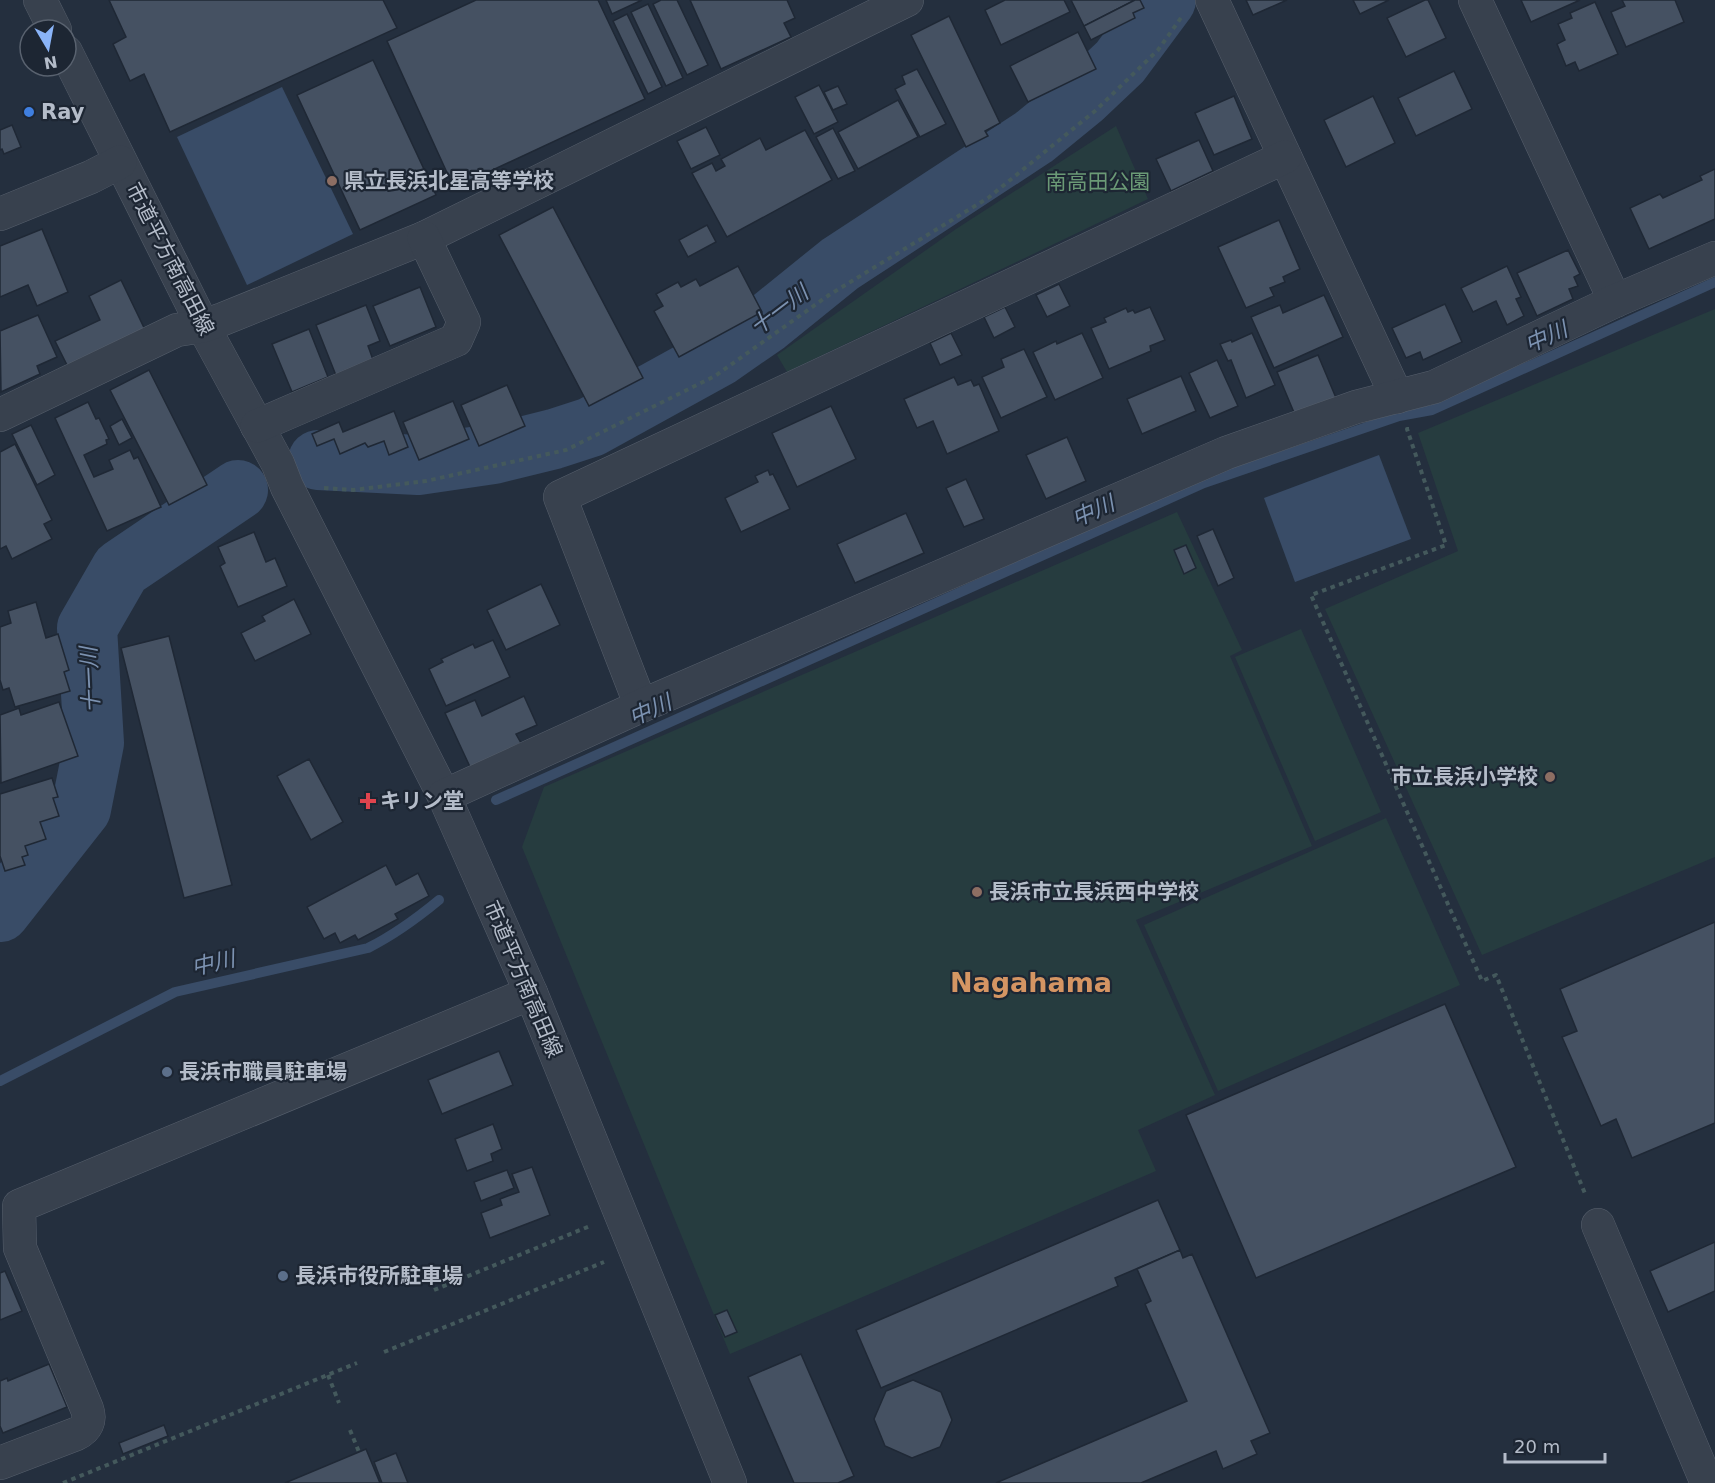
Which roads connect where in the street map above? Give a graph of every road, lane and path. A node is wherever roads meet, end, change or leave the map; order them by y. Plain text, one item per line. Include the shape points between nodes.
1 (40, 0) edge
2 (907, 0) edge
3 (1475, 0) edge
4 (1200, 4) edge
5 (49, 18) edge
6 (78, 76) edge
7 (1285, 157) junction
8 (120, 162) junction
9 (0, 214) edge
10 (424, 238) junction
11 (1715, 258) edge
12 (1615, 301) junction
13 (203, 326) junction
14 (1396, 397) junction
15 (0, 415) edge
16 (257, 426) junction
17 (1414, 427) dead end
18 (294, 480) junction
19 (641, 705) junction
20 (444, 796) junction
21 (531, 993) junction
22 (594, 1225) dead end
23 (1598, 1225) joint
24 (608, 1261) dead end
25 (434, 1290) dead end
26 (384, 1352) dead end
27 (357, 1363) dead end
28 (328, 1375) junction
29 (339, 1403) dead end
30 (350, 1430) dead end
31 (359, 1452) dead end
32 (0, 1463) edge
33 (63, 1483) edge
34 (730, 1483) edge
35 (1707, 1483) edge

1 - 5 street
2 - 10 street
3 - 12 street
4 - 7 street
4 - 18 path via 1095,111 988,198 829,295 715,376 566,450 426,481 353,490
6 - 8 street, 市道平方南高田線
7 - 14 street
7 - 19 street via 560,497
8 - 9 street
8 - 13 street, 市道平方南高田線
10 - 13 street
10 - 16 street via 464,322 456,340
11 - 12 street
12 - 14 street via 1434,387
13 - 15 street via 177,330
13 - 16 street, 市道平方南高田線
14 - 19 street via 1356,407 1226,453
16 - 18 street, 市道平方南高田線
17 - 23 path via 1407,429 1446,545 1311,595 1482,981 1496,975
18 - 20 street, 市道平方南高田線
19 - 20 street
20 - 21 street, 市道平方南高田線
21 - 32 street via 20,1206 20,1248 87,1409 88,1421 76,1434
21 - 34 street, 市道平方南高田線
22 - 25 path
23 - 35 street
24 - 26 path
27 - 28 path
28 - 29 path
28 - 33 path
30 - 31 path

